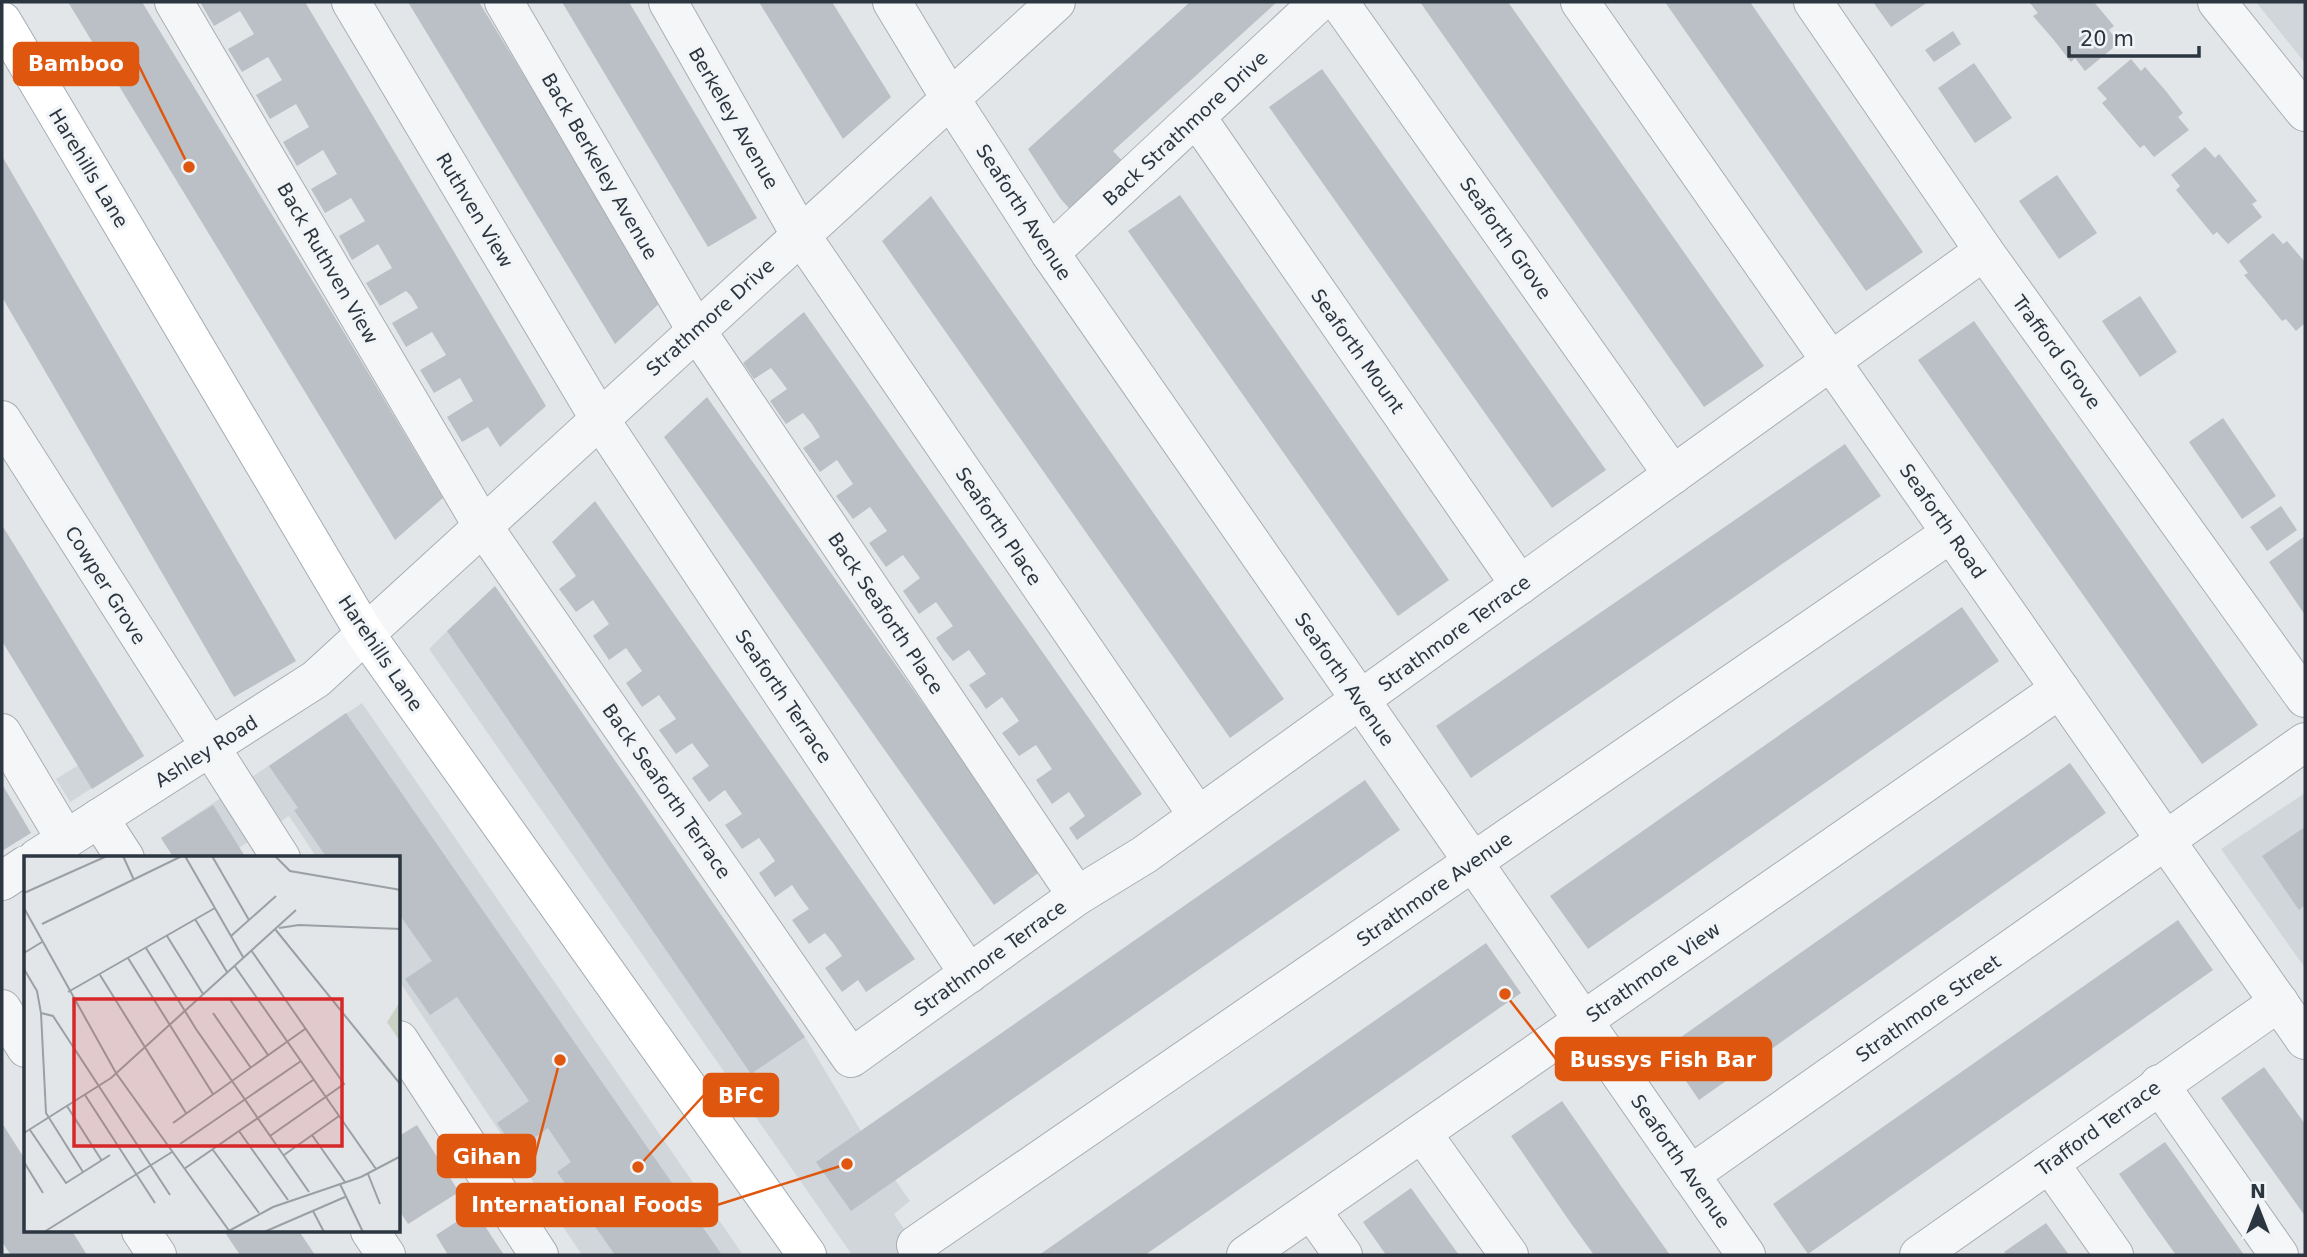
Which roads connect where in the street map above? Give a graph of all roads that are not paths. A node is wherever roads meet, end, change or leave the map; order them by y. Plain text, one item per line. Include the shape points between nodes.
1 (174, 2) edge
2 (351, 2) edge
3 (504, 2) edge
4 (668, 2) edge
5 (892, 2) edge
6 (1055, 2) edge
7 (1319, 2) edge
8 (1339, 2) edge
9 (1580, 2) edge
10 (1813, 2) edge
11 (2217, 2) edge
12 (2, 22) edge
13 (950, 98) junction
14 (2305, 112) edge
15 (1197, 118) junction
16 (800, 234) junction
17 (1984, 251) junction
18 (1050, 253) junction
19 (696, 330) junction
20 (1831, 361) junction
21 (599, 418) junction
22 (2, 420) edge
23 (1673, 475) junction
24 (482, 524) junction
25 (1951, 533) junction
26 (1520, 585) junction
27 (364, 632) junction
28 (2060, 689) junction
29 (2305, 698) edge
30 (1360, 700) junction
31 (2, 733) edge
32 (2305, 742) edge
33 (210, 749) junction
34 (1198, 816) junction
35 (99, 818) junction
36 (2166, 841) junction
37 (51, 849) edge
38 (124, 856) edge
39 (280, 856) edge
40 (1473, 861) junction
41 (24, 866) edge
42 (2, 881) edge
43 (1077, 896) junction
44 (969, 974) junction
45 (2279, 1003) junction
46 (2, 1009) edge
47 (1584, 1020) junction
48 (2305, 1040) edge
49 (401, 1043) edge
50 (24, 1045) edge
51 (851, 1058) joint
52 (2159, 1084) junction
53 (1422, 1133) junction
54 (2050, 1164) junction
55 (1690, 1175) junction
56 (1311, 1210) junction
57 (142, 1232) edge
58 (371, 1232) edge
59 (916, 1245) dead end
60 (1926, 1253) edge
61 (156, 1255) edge
62 (386, 1255) edge
63 (539, 1255) edge
64 (807, 1255) edge
65 (1246, 1255) edge
66 (1343, 1255) edge
67 (1509, 1255) edge
68 (1746, 1255) edge
69 (2114, 1255) edge
70 (2279, 1255) edge

1 - 24 street, Back Ruthven View
2 - 21 street, Ruthven View
3 - 19 street, Back Berkeley Avenue
4 - 16 street, Berkeley Avenue
5 - 13 street, Seaforth Avenue
6 - 13 street, Strathmore Drive
7 - 15 street, Back Strathmore Drive
8 - 23 street, Seaforth Grove
9 - 20 street, Seaforth Road
10 - 17 street, Trafford Grove
11 - 14 street
12 - 27 main road, Harehills Lane
13 - 16 street, Strathmore Drive
13 - 18 street, Seaforth Avenue
15 - 18 street, Back Strathmore Drive
15 - 26 street, Seaforth Mount
16 - 19 street, Strathmore Drive
16 - 34 street, Seaforth Place
17 - 20 street, Strathmore Terrace
17 - 29 street, Trafford Grove
18 - 30 street, Seaforth Avenue
19 - 21 street, Strathmore Drive
19 - 43 street, Back Seaforth Place
20 - 23 street, Strathmore Terrace
20 - 25 street, Seaforth Road
21 - 24 street, Strathmore Drive
21 - 44 street, Seaforth Terrace
22 - 33 street, Cowper Grove
23 - 26 street, Strathmore Terrace
24 - 27 street, Strathmore Drive
24 - 51 street, Back Seaforth Terrace
25 - 28 street, Seaforth Road
25 - 40 street, Strathmore Avenue
26 - 30 street, Strathmore Terrace
27 - 33 street, Ashley Road via 316,679
27 - 64 main road, Harehills Lane
28 - 36 street, Seaforth Road
28 - 47 street, Strathmore View
30 - 34 street, Strathmore Terrace
30 - 40 street, Seaforth Avenue
31 - 37 street
32 - 36 street
33 - 35 street, Ashley Road
33 - 39 street, Cowper Grove
34 - 43 street, Strathmore Terrace
35 - 37 street, Ashley Road
35 - 38 street
36 - 45 street, Seaforth Road
36 - 55 street, Strathmore Street
40 - 47 street, Seaforth Avenue
40 - 59 street, Strathmore Avenue
41 - 42 street
43 - 44 street, Strathmore Terrace
44 - 51 street, Strathmore Terrace
45 - 48 street, Seaforth Road
45 - 52 street, Trafford Terrace
46 - 50 street
47 - 53 street, Strathmore View
47 - 55 street, Seaforth Avenue
49 - 63 street
52 - 54 street, Trafford Terrace
52 - 70 street
53 - 56 street, Strathmore View
53 - 67 street
54 - 60 street, Trafford Terrace
54 - 69 street
55 - 68 street, Seaforth Avenue
56 - 65 street, Strathmore View
56 - 66 street
57 - 61 street
58 - 62 street

